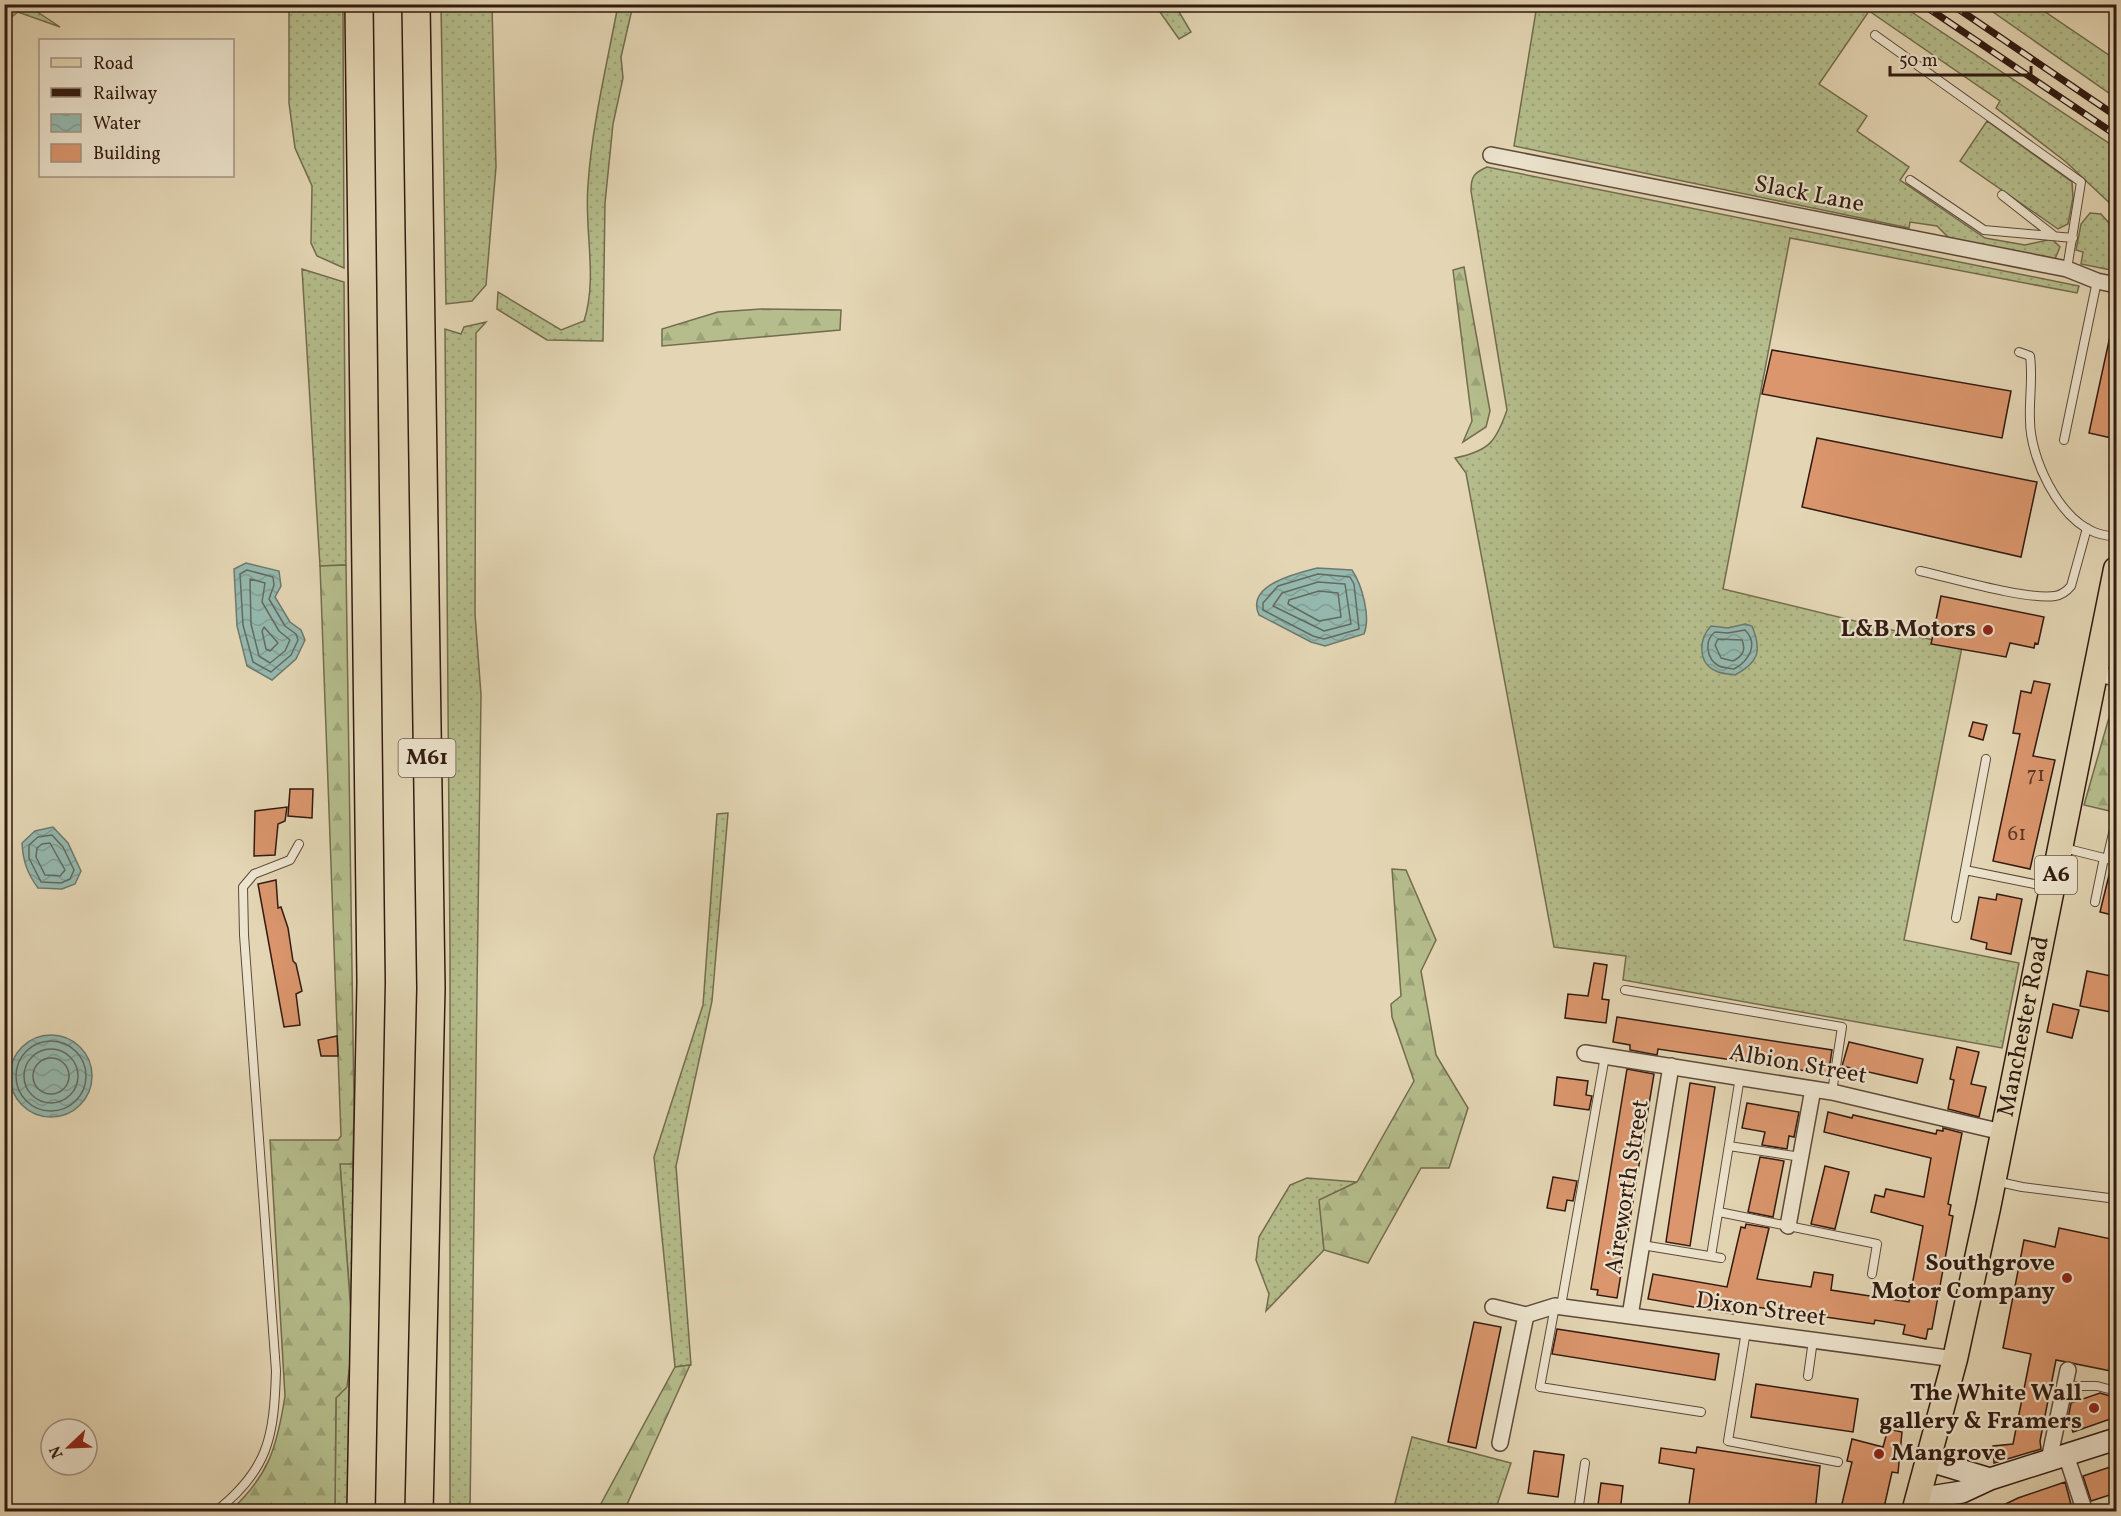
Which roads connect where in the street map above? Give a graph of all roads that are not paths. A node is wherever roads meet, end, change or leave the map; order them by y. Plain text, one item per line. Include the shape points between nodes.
1 (359, 4) edge
2 (416, 4) edge
3 (1875, 35) dead end
4 (1491, 155) dead end
5 (1910, 180) dead end
6 (2002, 195) dead end
7 (2054, 236) junction
8 (2073, 238) junction
9 (2067, 269) junction
10 (2097, 281) junction
11 (2116, 285) edge
12 (2019, 352) dead end
13 (2064, 440) dead end
14 (2087, 528) junction
15 (2116, 537) edge
16 (2116, 569) edge
17 (1920, 571) dead end
18 (2107, 676) edge
19 (1986, 759) dead end
20 (2115, 825) dead end
21 (299, 844) dead end
22 (2062, 847) junction
23 (2106, 858) junction
24 (2116, 861) edge
25 (1965, 870) junction
26 (2054, 888) junction
27 (2095, 902) dead end
28 (1956, 918) dead end
29 (1625, 990) dead end
30 (1585, 1053) dead end
31 (1605, 1056) junction
32 (1671, 1066) junction
33 (1740, 1077) junction
34 (1813, 1089) junction
35 (1832, 1092) junction
36 (2002, 1132) junction
37 (1729, 1146) junction
38 (1800, 1157) junction
39 (1993, 1180) junction
40 (2109, 1198) dead end
41 (1719, 1212) junction
42 (1788, 1226) junction
43 (1642, 1245) junction
44 (1711, 1256) junction
45 (1721, 1258) dead end
46 (1872, 1274) dead end
47 (1558, 1306) junction
48 (1493, 1307) dead end
49 (1526, 1315) junction
50 (1630, 1316) junction
51 (1746, 1331) junction
52 (1813, 1340) junction
53 (1955, 1359) junction
54 (2068, 1370) dead end
55 (1808, 1376) dead end
56 (2065, 1386) junction
57 (2116, 1391) edge
58 (1701, 1412) dead end
59 (2116, 1439) edge
60 (1500, 1443) dead end
61 (2057, 1458) junction
62 (1838, 1462) dead end
63 (1586, 1463) dead end
64 (1990, 1479) junction
65 (1920, 1488) edge
66 (214, 1512) edge
67 (361, 1512) edge
68 (418, 1512) edge
69 (1578, 1512) edge
70 (2085, 1512) edge

1 - 67 highway, M61 via 371,982
2 - 68 highway, M61 via 431,988
3 - 8 lane via 2081,182
4 - 9 street, Slack Lane
5 - 7 lane via 1984,230
6 - 7 lane
7 - 8 lane
8 - 9 lane
9 - 10 street, Slack Lane
10 - 11 street, Slack Lane
10 - 13 lane
12 - 14 lane via 2030,356 2030,421 2043,473 2056,497
14 - 15 lane
14 - 17 lane via 2071,586 2055,596
16 - 18 main road, Manchester Road / A6
18 - 22 main road, Manchester Road / A6
19 - 25 lane
20 - 23 lane
21 - 66 lane via 290,860 254,874 243,886 276,1371 275,1420 263,1458 246,1485
22 - 23 lane
22 - 26 main road, Manchester Road / A6
23 - 24 lane
23 - 27 lane
25 - 26 lane
25 - 28 lane
26 - 36 main road, Manchester Road / A6
29 - 35 lane via 1842,1027
30 - 31 street, Albion Street
31 - 32 street, Albion Street
31 - 47 lane
32 - 33 street, Albion Street
32 - 43 street, Aireworth Street
33 - 34 street, Albion Street
33 - 37 lane
34 - 35 street, Albion Street
34 - 38 street
35 - 36 street, Albion Street
36 - 39 main road, Manchester Road / A6
37 - 38 lane
37 - 41 lane
38 - 42 street
39 - 40 lane
39 - 53 main road, Manchester Road / A6
41 - 42 lane
41 - 44 lane
42 - 46 lane via 1877,1244
43 - 44 lane
43 - 50 street, Aireworth Street
44 - 45 lane
47 - 49 street
47 - 50 street, Dixon Street
47 - 58 lane via 1540,1387
48 - 49 street
49 - 60 street
50 - 51 street, Dixon Street
51 - 52 street, Dixon Street
51 - 62 lane via 1728,1441
52 - 53 street, Dixon Street
52 - 55 lane
53 - 65 main road, Manchester Road / A6
54 - 56 street
56 - 57 lane via 2097,1386
56 - 61 street
59 - 61 main road
61 - 64 main road
61 - 70 street
63 - 69 lane
64 - 65 main road
64 - 65 main road via 1962,1492

